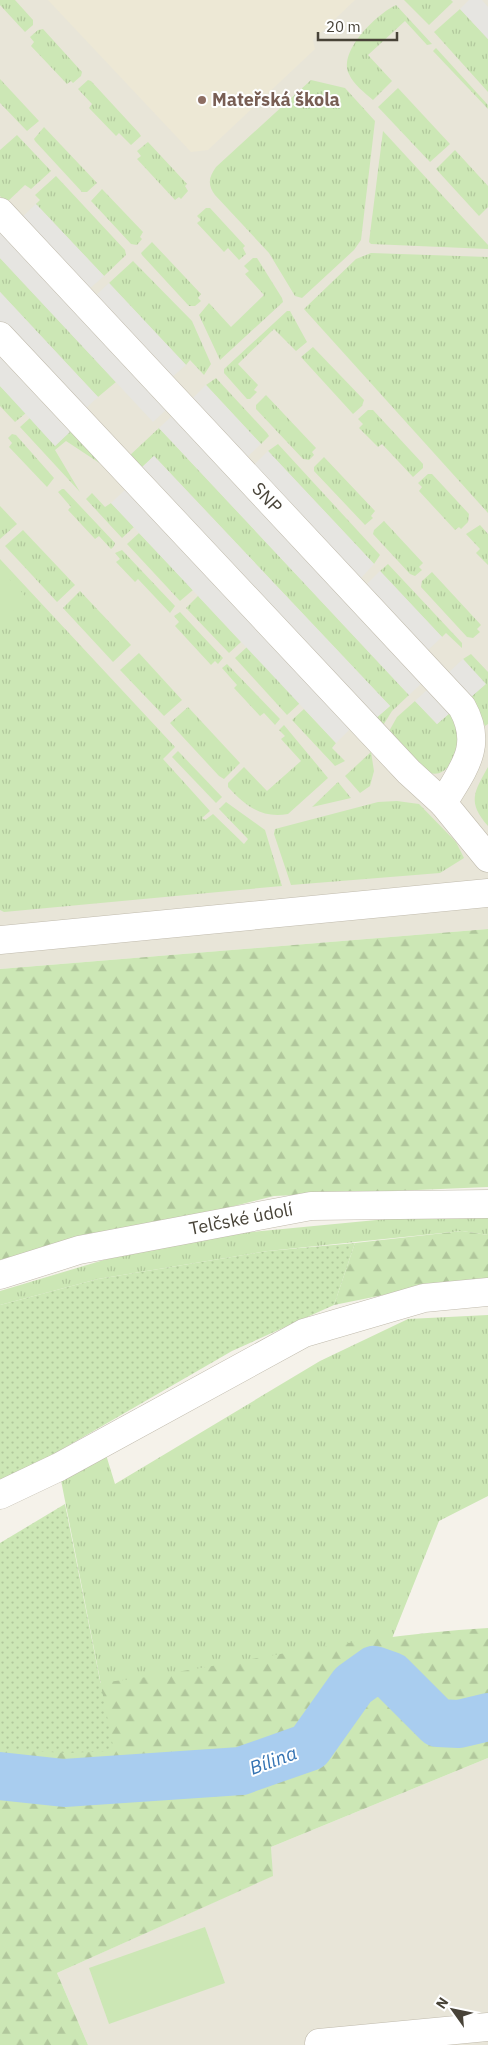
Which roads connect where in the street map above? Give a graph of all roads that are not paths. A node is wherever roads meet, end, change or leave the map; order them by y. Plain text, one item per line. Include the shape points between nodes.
1 (0, 212) edge
2 (0, 336) edge
3 (443, 803) junction
4 (488, 858) edge
5 (488, 893) edge
6 (0, 940) edge
7 (488, 1204) edge
8 (0, 1275) edge
9 (488, 1292) edge
10 (0, 1495) edge
11 (488, 2027) edge
12 (320, 2043) dead end

1 - 3 street, SNP via 462,707 471,723 472,748
2 - 3 street via 409,772
3 - 4 street
5 - 6 street
7 - 8 street, Telčské údolí via 311,1206 79,1250
9 - 10 street via 424,1298 304,1333 59,1467
11 - 12 street

